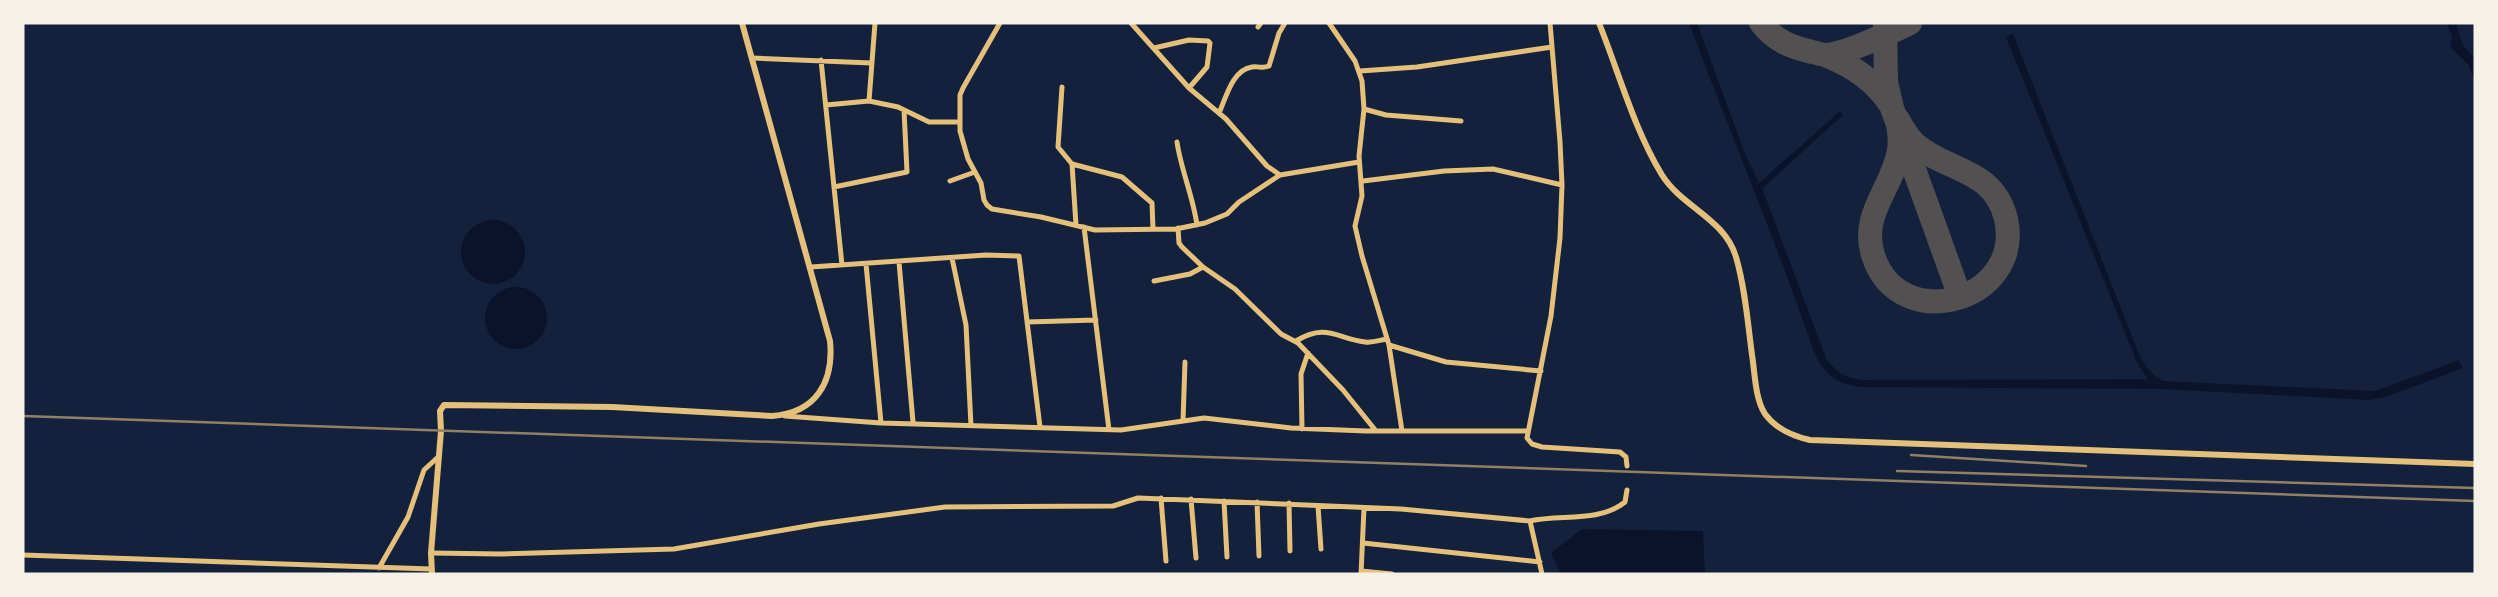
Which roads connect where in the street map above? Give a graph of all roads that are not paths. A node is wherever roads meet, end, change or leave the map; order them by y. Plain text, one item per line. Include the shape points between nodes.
1 (742, 23) edge
2 (875, 23) edge
3 (1000, 23) edge
4 (1132, 23) edge
5 (1285, 23) edge
6 (1329, 23) edge
7 (1550, 23) edge
8 (1599, 23) edge
9 (1552, 47) junction
10 (1154, 48) junction
11 (752, 58) junction
12 (821, 60) junction
13 (871, 63) junction
14 (1360, 71) junction
15 (1062, 87) dead end
16 (1189, 88) junction
17 (869, 101) junction
18 (826, 104) junction
19 (1364, 109) junction
20 (904, 110) junction
21 (1219, 113) junction
22 (1461, 121) dead end
23 (959, 122) junction
24 (1177, 142) dead end
25 (1359, 162) junction
26 (1072, 164) junction
27 (975, 172) junction
28 (1280, 175) junction
29 (950, 181) dead end
30 (1363, 181) junction
31 (1562, 185) junction
32 (834, 187) junction
33 (1076, 225) junction
34 (1198, 225) junction
35 (1084, 227) junction
36 (1178, 228) junction
37 (1153, 229) junction
38 (952, 258) junction
39 (899, 262) junction
40 (866, 264) junction
41 (842, 265) junction
42 (811, 267) junction
43 (1203, 267) junction
44 (1154, 281) dead end
45 (1096, 320) junction
46 (1027, 322) junction
47 (1296, 341) junction
48 (1388, 342) junction
49 (1308, 353) junction
50 (1185, 362) dead end
51 (1541, 371) junction
52 (782, 415) junction
53 (1183, 421) junction
54 (913, 422) junction
55 (881, 423) junction
56 (971, 426) junction
57 (1040, 427) junction
58 (1302, 429) junction
59 (1109, 430) junction
60 (1376, 431) junction
61 (1402, 431) junction
62 (1527, 432) junction
63 (437, 458) junction
64 (2475, 464) edge
65 (1627, 466) dead end
66 (1626, 490) dead end
67 (1161, 498) junction
68 (1191, 499) junction
69 (1224, 500) junction
70 (1257, 502) junction
71 (1289, 503) junction
72 (1318, 506) junction
73 (1362, 508) junction
74 (1530, 521) junction
75 (1363, 543) junction
76 (1321, 549) dead end
77 (1290, 551) dead end
78 (431, 553) junction
79 (23, 555) edge
80 (1259, 556) dead end
81 (1227, 557) dead end
82 (1196, 558) dead end
83 (1166, 561) dead end
84 (1540, 562) junction
85 (379, 569) junction
86 (431, 572) edge
87 (1361, 573) edge
88 (1392, 574) edge
89 (1542, 574) edge

1 - 11 street
2 - 13 street
3 - 23 street via 960,95
4 - 10 street
5 - 21 street via 1269,66 1250,68 1236,77
6 - 14 street
7 - 9 street
8 - 64 street via 1664,178 1724,233 1732,246 1743,290 1755,384 1763,411 1780,429 1810,440
9 - 14 street
9 - 31 street
10 - 16 street
10 - 16 street via 1189,40 1210,43 1207,67
11 - 12 street
11 - 42 street
12 - 13 street
12 - 18 street
13 - 17 street
14 - 19 street
15 - 26 street via 1058,146
16 - 21 street
17 - 18 street
17 - 20 street
18 - 32 street
19 - 22 street
19 - 25 street
20 - 23 street via 929,122
20 - 32 street via 907,172
21 - 28 street
23 - 27 street
24 - 34 street
25 - 28 street
25 - 30 street
26 - 33 street
26 - 37 street via 1125,178 1152,203
27 - 29 street
27 - 33 street via 984,200 992,209
28 - 34 street via 1227,214
30 - 31 street via 1493,169
30 - 48 street via 1355,226
31 - 51 street via 1559,245
32 - 41 street
33 - 35 street
34 - 36 street
35 - 37 street
35 - 45 street
36 - 37 street
36 - 43 street via 1180,244
38 - 39 street
38 - 46 street via 1020,257
38 - 56 street via 966,325
39 - 40 street
39 - 54 street
40 - 41 street
40 - 55 street
41 - 42 street
42 - 52 street via 830,341 831,369 819,396
43 - 44 street
43 - 47 street via 1235,289 1281,334
45 - 46 street
45 - 59 street
46 - 57 street
47 - 48 street via 1314,332
47 - 49 street
48 - 51 street via 1446,362
48 - 61 street
49 - 58 street via 1301,374
49 - 60 street
50 - 53 street
51 - 62 street
52 - 55 street
52 - 63 street via 444,405
53 - 58 street via 1211,418
53 - 59 street
54 - 55 street
54 - 56 street
56 - 57 street
57 - 59 street
58 - 60 street
60 - 61 street
61 - 62 street
62 - 65 street via 1532,444 1542,447 1620,452
63 - 78 street
63 - 85 street via 424,470 408,517
66 - 74 street via 1625,502 1614,511
67 - 68 street
67 - 78 street via 1138,498 1113,506 953,506 674,549
67 - 83 street
68 - 69 street
68 - 82 street
69 - 70 street
69 - 81 street
70 - 71 street
70 - 80 street
71 - 72 street
71 - 77 street
72 - 73 street
72 - 76 street
73 - 74 street
73 - 75 street
74 - 84 street
75 - 84 street
75 - 87 street
78 - 86 street
79 - 85 street
84 - 89 street
85 - 86 street
87 - 88 street

